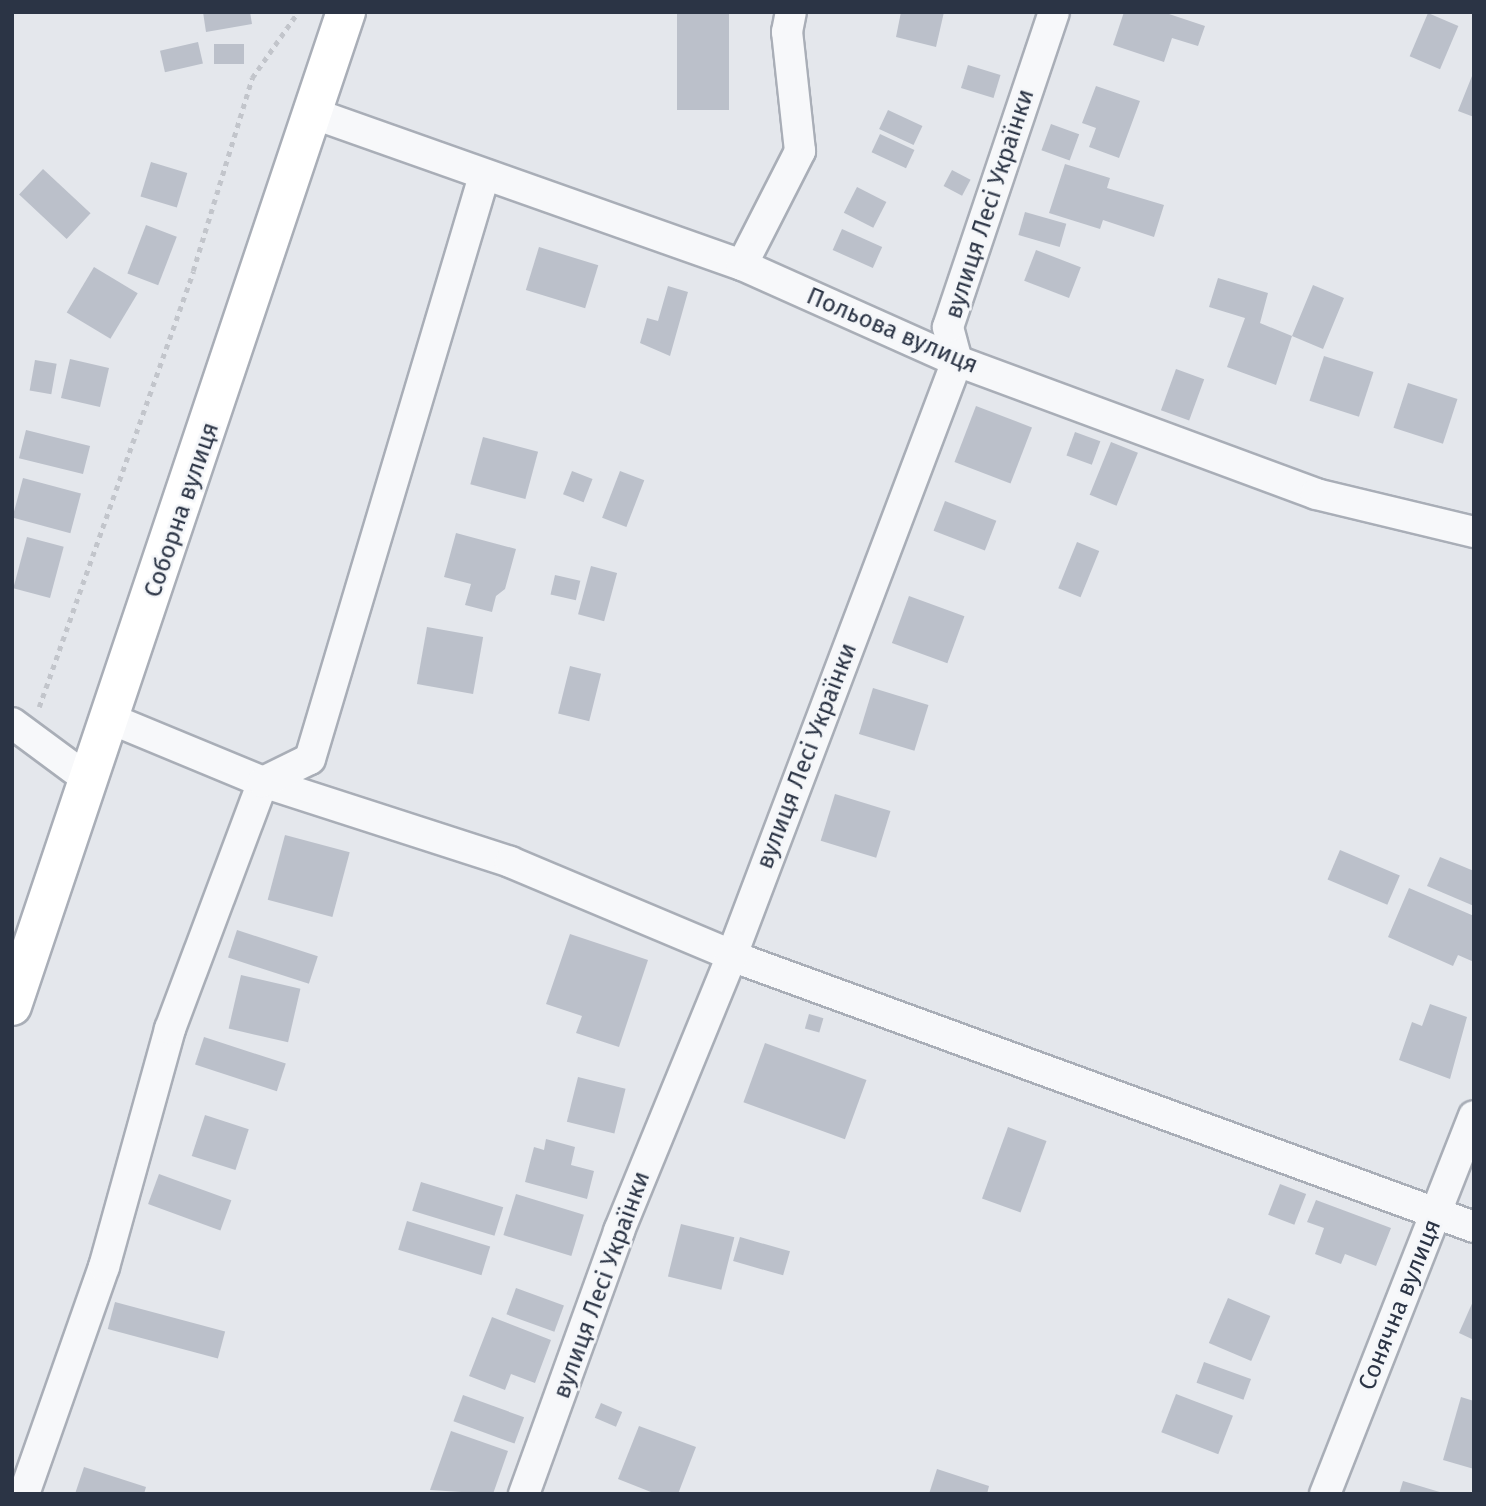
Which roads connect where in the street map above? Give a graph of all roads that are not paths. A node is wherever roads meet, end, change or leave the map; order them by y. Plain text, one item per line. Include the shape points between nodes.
1 (346, 12) edge
2 (791, 12) edge
3 (1054, 12) edge
4 (315, 114) junction
5 (484, 176) junction
6 (742, 265) junction
7 (957, 361) junction
8 (1474, 532) edge
9 (111, 719) junction
10 (19, 728) edge
11 (89, 780) junction
12 (263, 782) junction
13 (732, 955) junction
14 (12, 1006) edge
15 (1474, 1116) edge
16 (1436, 1212) junction
17 (1474, 1227) edge
18 (24, 1494) edge
19 (524, 1494) edge
20 (1325, 1494) edge

1 - 4 street, Соборна вулиця
2 - 6 street via 787,33 800,151
3 - 7 street, вулиця Лесі Українки via 948,327
4 - 5 street, Польова вулиця
4 - 9 street, Соборна вулиця
5 - 6 street, Польова вулиця
5 - 12 street via 310,759
6 - 7 street, Польова вулиця
7 - 8 street, Польова вулиця via 1316,494
7 - 13 street, вулиця Лесі Українки
9 - 11 street, Соборна вулиця
9 - 12 street
10 - 11 street
11 - 14 street, Соборна вулиця
12 - 13 street via 510,862
12 - 18 street via 170,1029 104,1267
13 - 16 street
13 - 19 street, вулиця Лесі Українки via 619,1231
15 - 16 street, Сонячна вулиця
16 - 17 street
16 - 20 street, Сонячна вулиця

